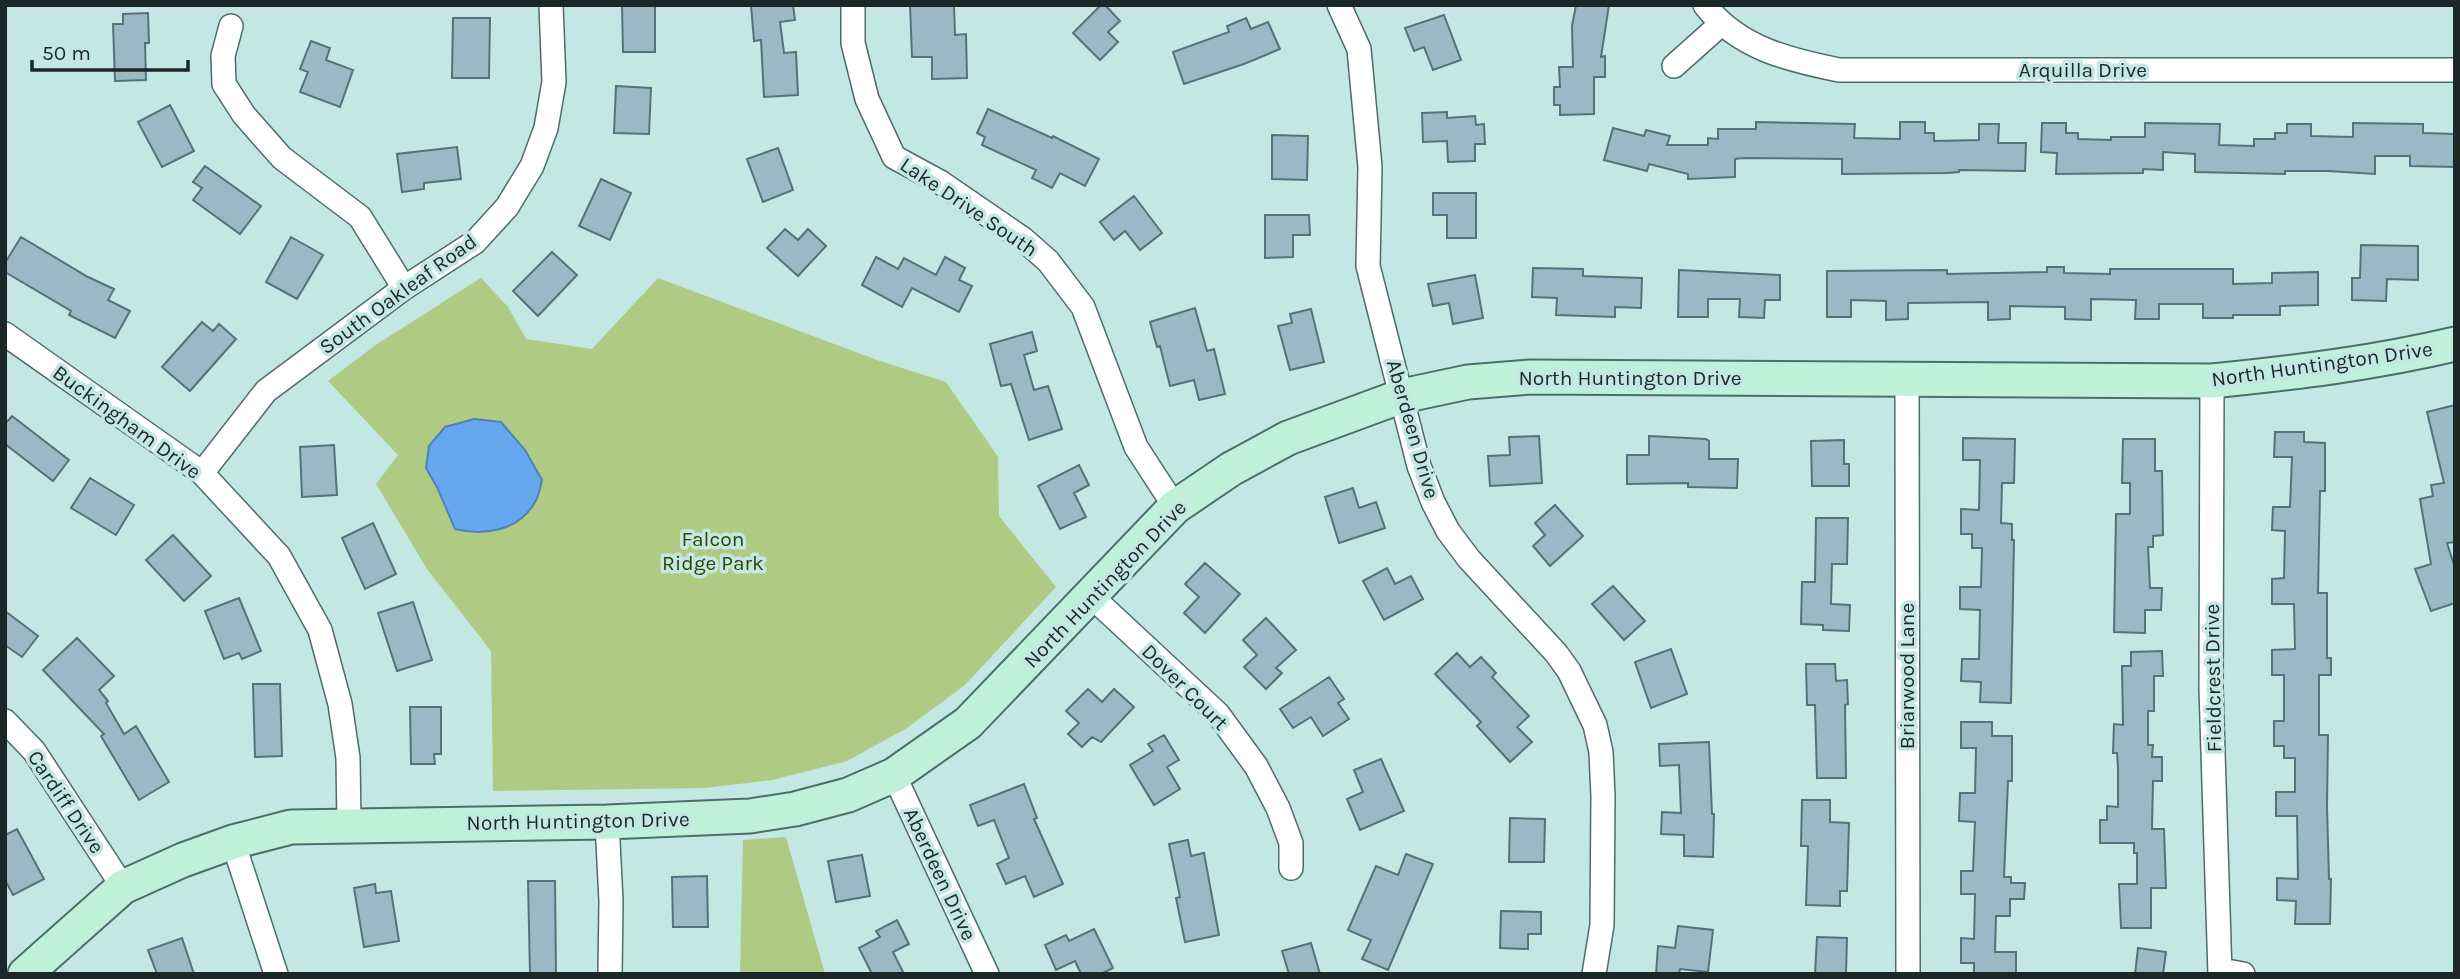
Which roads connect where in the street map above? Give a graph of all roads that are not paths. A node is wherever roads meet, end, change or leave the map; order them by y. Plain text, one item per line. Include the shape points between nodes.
1 (551, 5) edge
2 (853, 5) edge
3 (1339, 5) edge
4 (1705, 5) edge
5 (1721, 24) junction
6 (231, 26) dead end
7 (1674, 66) dead end
8 (2455, 70) edge
9 (404, 288) junction
10 (5, 334) edge
11 (2455, 344) edge
12 (1907, 379) junction
13 (2212, 382) junction
14 (1402, 396) junction
15 (202, 474) junction
16 (1175, 507) junction
17 (1090, 595) junction
18 (5, 721) edge
19 (894, 775) junction
20 (607, 822) junction
21 (349, 824) junction
22 (233, 842) junction
23 (1291, 868) dead end
24 (122, 887) junction
25 (2228, 972) edge
26 (25, 974) edge
27 (276, 974) edge
28 (610, 974) edge
29 (987, 974) edge
30 (1594, 974) edge
31 (1908, 974) edge

1 - 9 street, South Oakleaf Road via 554,82 546,128 532,166 507,207 475,242
2 - 16 street, Lake Drive South via 853,43 867,99 894,157 940,182 1048,261 1083,307 1136,447
3 - 14 street, Aberdeen Drive via 1359,49 1370,167 1368,266
4 - 5 street, Arquilla Drive
5 - 7 street
5 - 8 street, Arquilla Drive via 1765,51 1839,70
6 - 9 street via 223,56 224,84 244,115 282,158 359,217
9 - 15 street, South Oakleaf Road via 266,391
10 - 15 street, Buckingham Drive
11 - 13 street, North Huntington Drive via 2300,372
12 - 13 street, North Huntington Drive
12 - 14 street, North Huntington Drive via 1531,377
12 - 31 street, Briarwood Lane
13 - 25 street, Fieldcrest Drive via 2211,688
14 - 16 street, North Huntington Drive via 1288,438 1240,463
14 - 30 street, Aberdeen Drive via 1419,466 1448,531 1556,653 1595,725 1603,796 1602,925
15 - 21 street, Buckingham Drive via 279,556 320,630 340,704 348,758
16 - 17 street, North Huntington Drive
17 - 19 street, North Huntington Drive via 968,723
17 - 23 street, Dover Court via 1218,714 1256,766 1278,808 1291,843
18 - 24 street, Cardiff Drive via 34,751
19 - 20 street, North Huntington Drive via 848,795 761,815
19 - 29 street, Aberdeen Drive
20 - 21 street, North Huntington Drive
20 - 28 street
21 - 22 street, North Huntington Drive via 291,827
22 - 24 street, North Huntington Drive
22 - 27 street
24 - 26 street, North Huntington Drive

